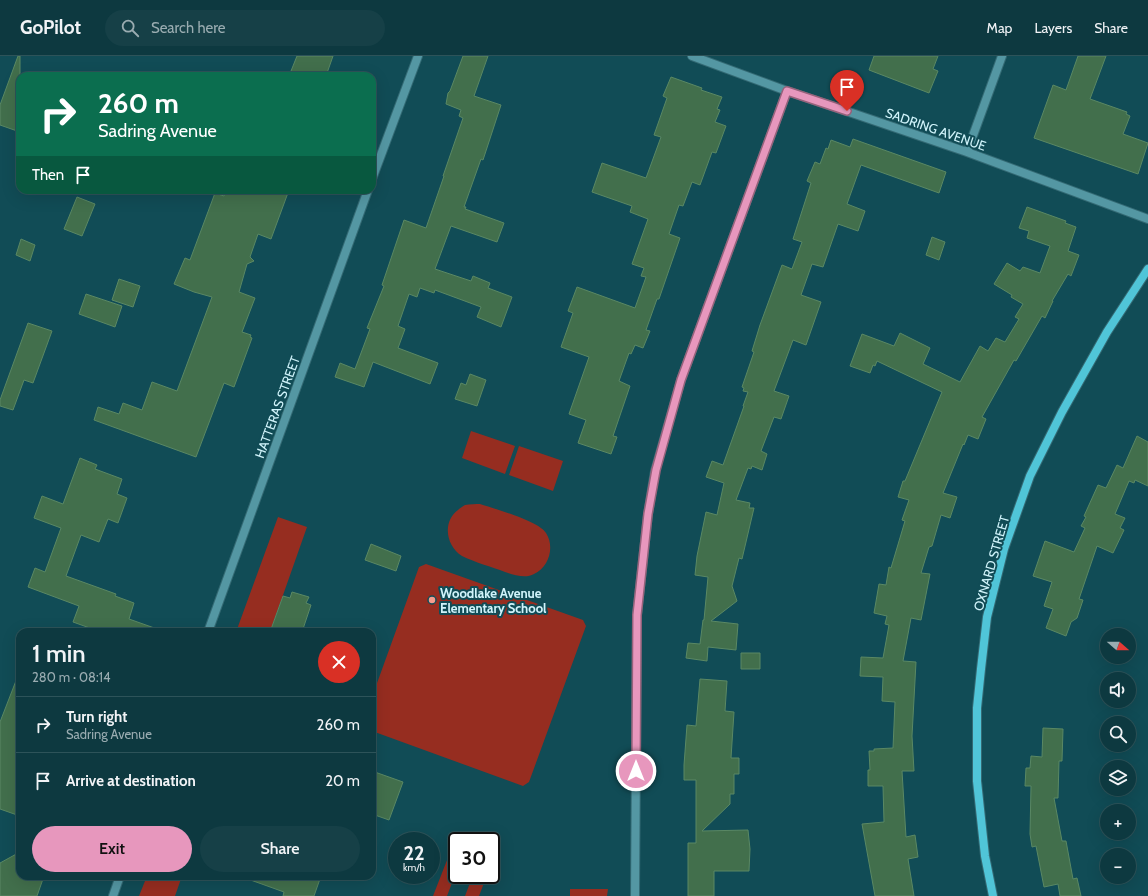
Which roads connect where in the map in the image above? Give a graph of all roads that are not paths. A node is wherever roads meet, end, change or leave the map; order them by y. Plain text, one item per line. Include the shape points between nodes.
1 (418, 56) edge
2 (692, 56) edge
3 (1002, 56) edge
4 (787, 91) junction
5 (967, 152) junction
6 (376, 168) edge
7 (367, 194) edge
8 (1148, 219) edge
9 (1148, 269) edge
10 (209, 628) edge
11 (119, 880) edge
12 (113, 896) edge
13 (635, 896) edge
14 (993, 896) edge

1 - 6 street
2 - 4 street, SADRING AVENUE
3 - 5 street
4 - 5 street, SADRING AVENUE
4 - 13 street via 681,380 656,470 648,514 637,615
5 - 8 street, SADRING AVENUE
7 - 10 street, HATTERAS STREET
9 - 14 street, OXNARD STREET via 1103,339 1030,476 1004,549 987,617 980,669 977,781 984,856
11 - 12 street

